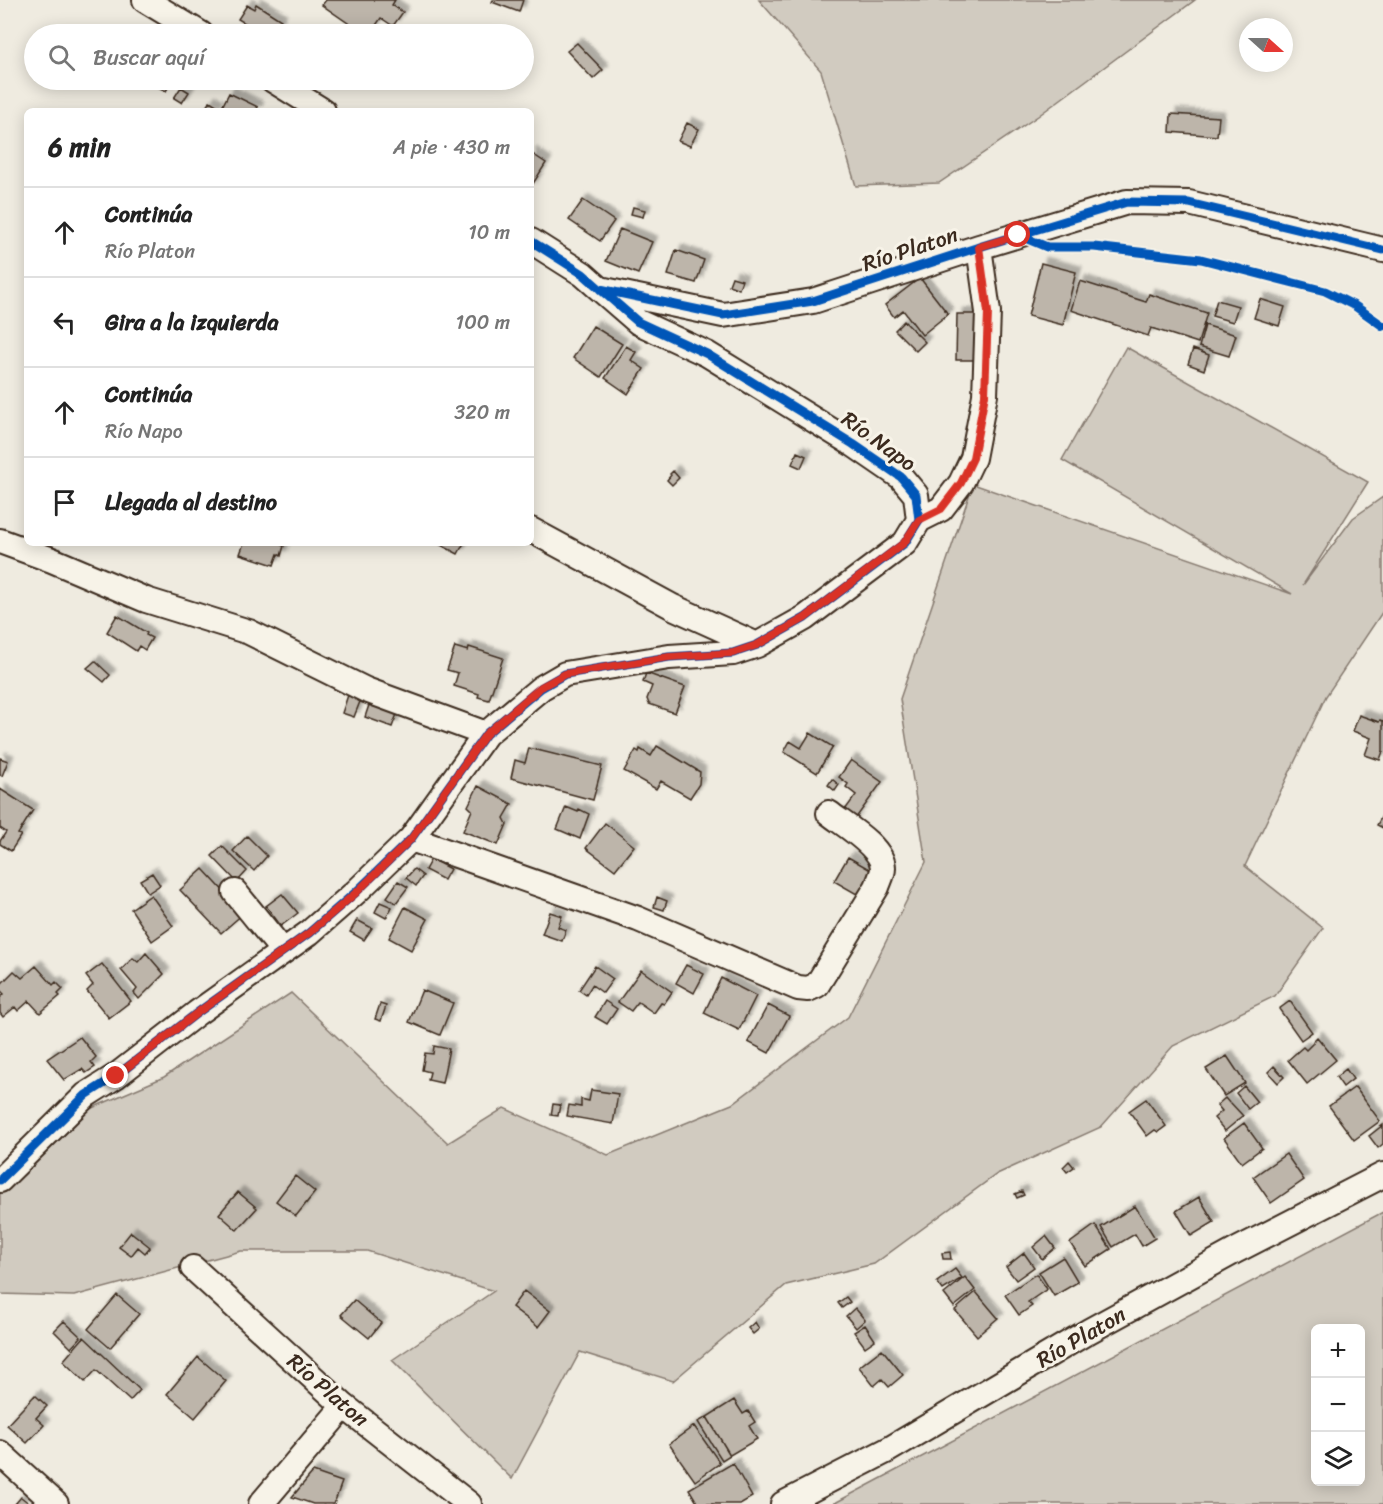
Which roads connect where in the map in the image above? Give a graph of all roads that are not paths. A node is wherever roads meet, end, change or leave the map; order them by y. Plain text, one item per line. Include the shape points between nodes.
1 (145, 0) edge
2 (185, 24) edge
3 (289, 90) edge
4 (319, 108) edge
5 (534, 243) edge
6 (979, 247) junction
7 (1383, 250) edge
8 (600, 289) junction
9 (919, 520) junction
10 (534, 532) edge
11 (0, 541) edge
12 (757, 645) junction
13 (486, 734) junction
14 (829, 813) dead end
15 (411, 839) junction
16 (235, 892) dead end
17 (283, 951) junction
18 (1383, 1175) edge
19 (0, 1180) edge
20 (193, 1268) dead end
21 (344, 1406) junction
22 (0, 1453) edge
23 (56, 1504) edge
24 (261, 1504) edge
25 (469, 1504) edge
26 (783, 1504) edge

1 - 2 street
3 - 4 street
5 - 8 street, Río Platon
6 - 7 street, Río Platon via 1128,202 1190,203
6 - 8 street, Río Platon via 813,301 723,315
6 - 9 street via 988,312 985,395 973,458 961,483 941,509
8 - 9 street, Río Napo via 638,322 707,354 901,477 916,495
9 - 12 street via 904,543 805,618
10 - 12 street via 673,607
11 - 13 street via 146,600 249,632 366,690
12 - 13 street via 733,653 669,657 565,674 541,687
13 - 15 street
14 - 15 street via 867,842 880,857 883,868 877,886 817,985 808,989 638,919
15 - 17 street via 357,892
16 - 17 street
17 - 19 street via 86,1095
18 - 26 street, Río Platon via 1089,1331 888,1450
20 - 21 street, Río Platon
21 - 24 street
21 - 25 street, Río Platon
22 - 23 street

